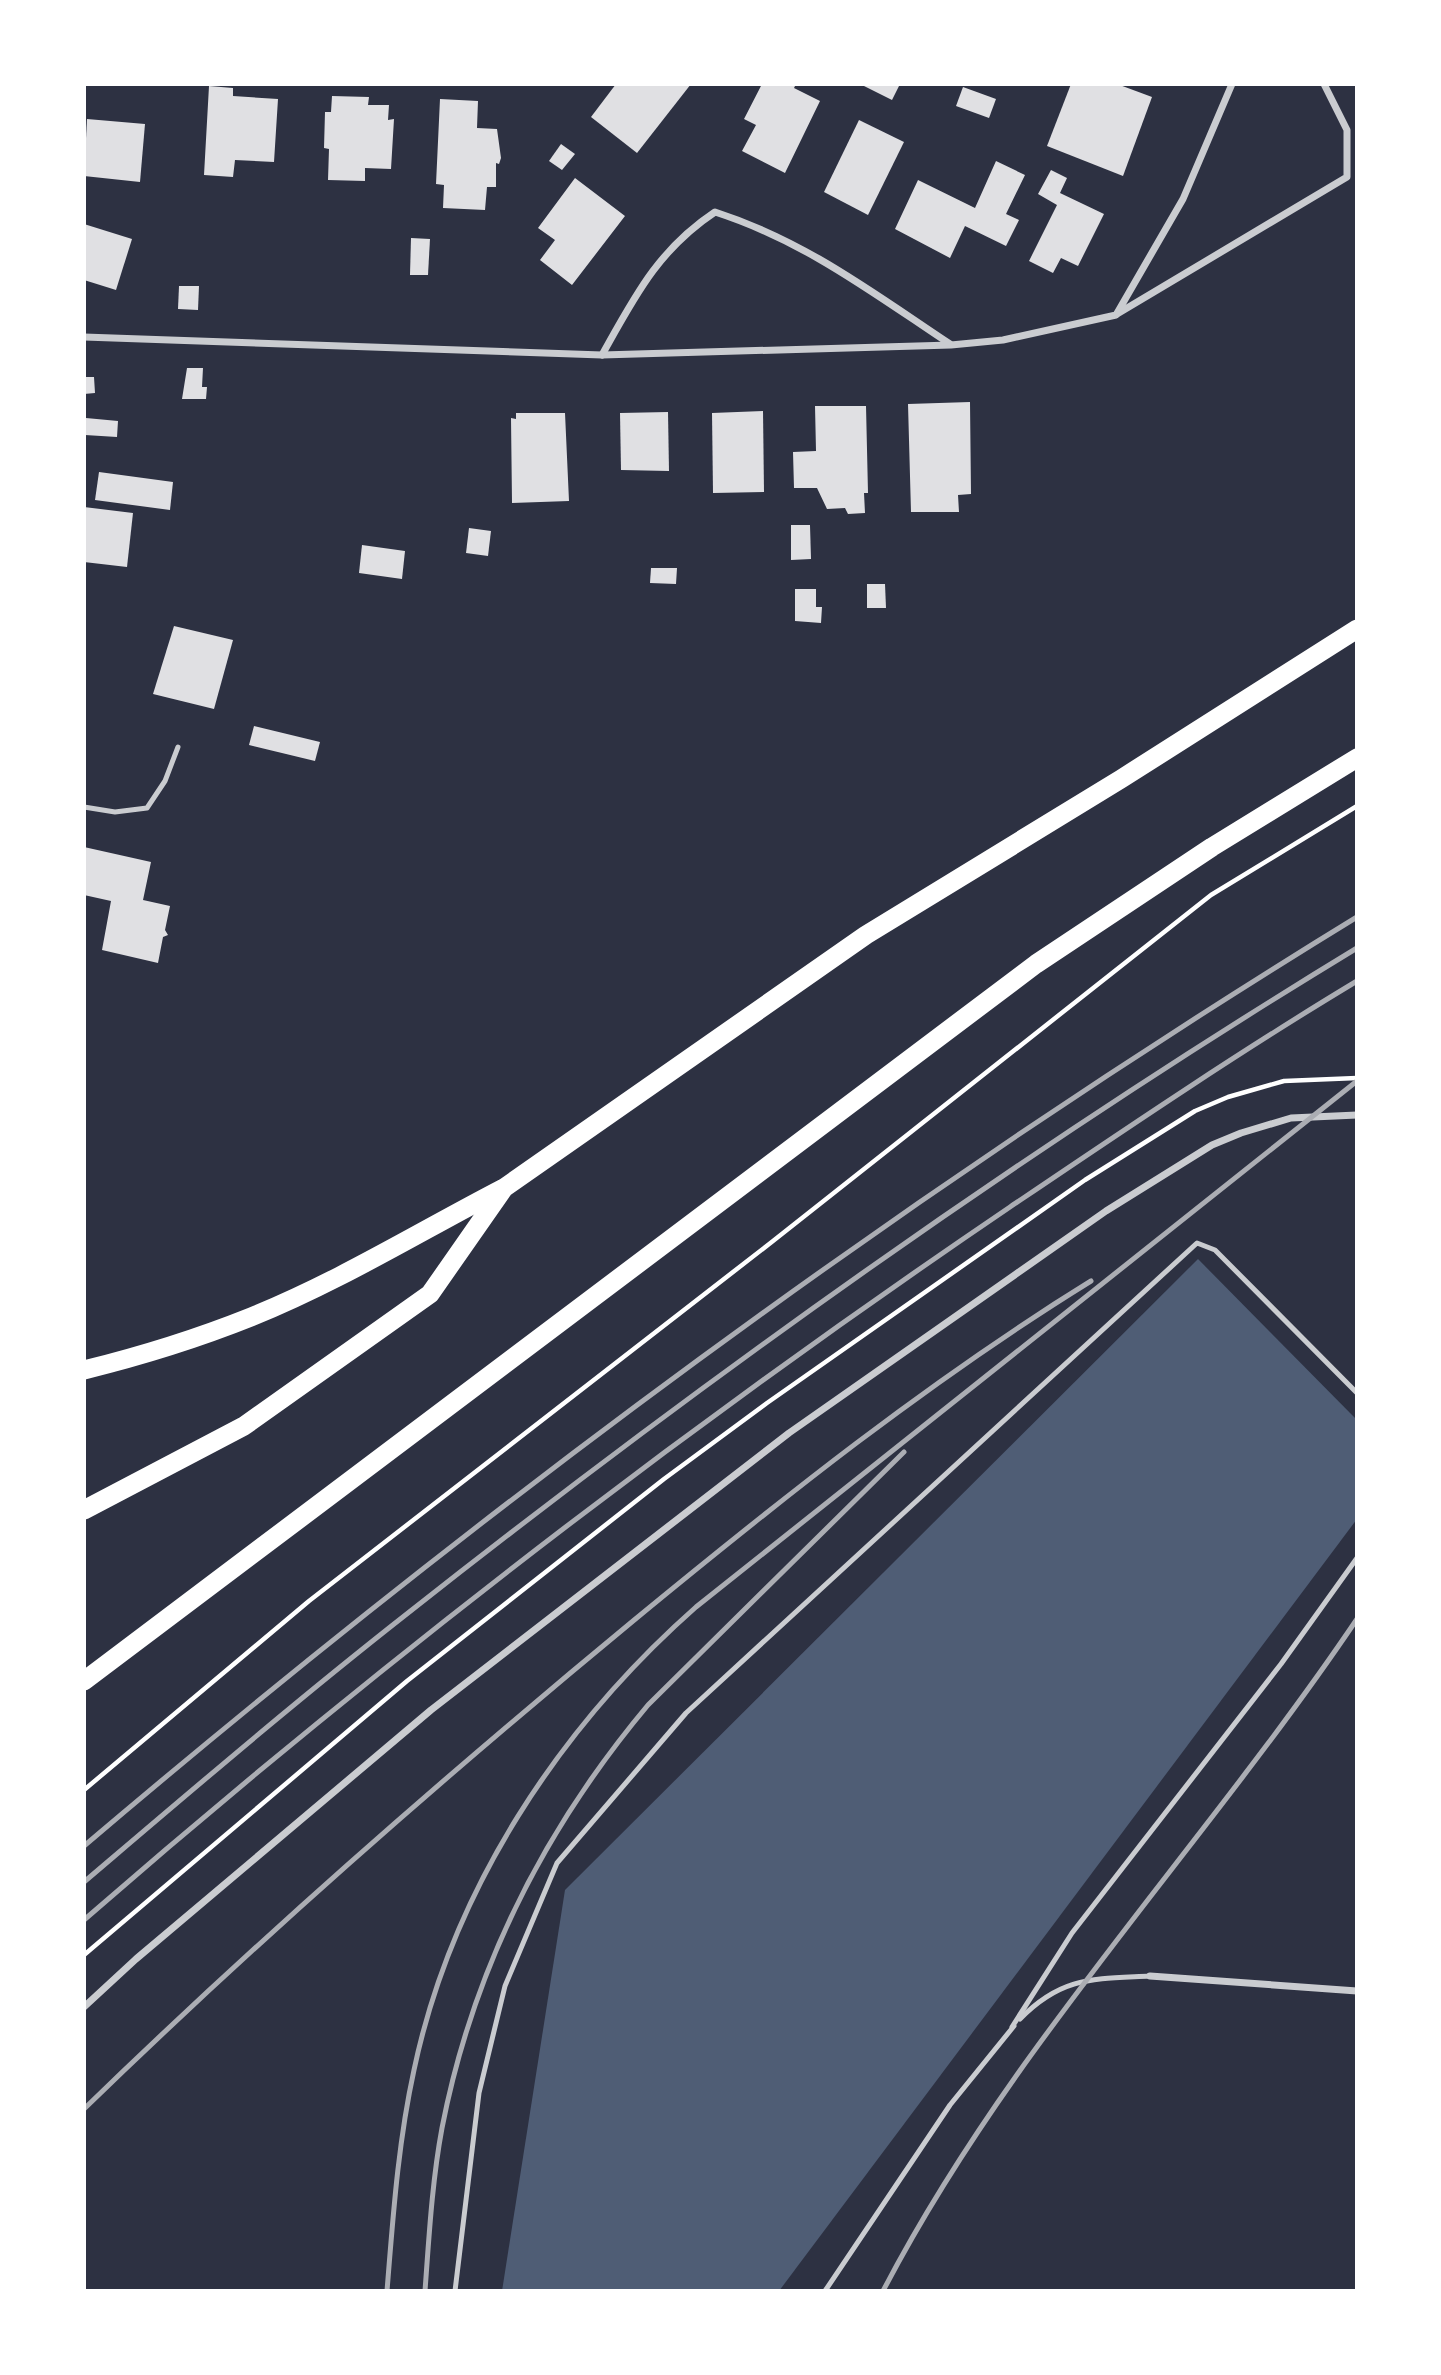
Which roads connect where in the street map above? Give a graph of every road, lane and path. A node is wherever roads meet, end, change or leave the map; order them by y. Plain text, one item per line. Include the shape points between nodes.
1 (1233, 84) edge
2 (1324, 84) edge
3 (1116, 315) junction
4 (84, 337) edge
5 (951, 345) junction
6 (602, 355) junction
7 (1357, 629) edge
8 (178, 747) dead end
9 (1357, 758) edge
10 (1357, 806) edge
11 (84, 807) edge
12 (1357, 1115) edge
13 (504, 1188) junction
14 (84, 1370) edge
15 (1357, 1393) edge
16 (84, 1510) edge
17 (1357, 1558) edge
18 (84, 1682) edge
19 (84, 1790) edge
20 (1150, 1976) joint
21 (1357, 1990) edge
22 (84, 2007) edge
23 (1012, 2027) junction
24 (455, 2291) edge
25 (825, 2291) edge

1 - 3 street via 1183,199
2 - 3 street via 1348,130 1348,177
3 - 5 street via 1003,340
4 - 6 street
5 - 6 street
5 - 6 street via 814,253 761,227 715,212 685,232 646,278
7 - 13 highway via 866,935
8 - 11 lane via 165,781 146,808 115,812
9 - 18 highway via 1036,964
10 - 19 path via 1210,895 309,1601
12 - 22 street via 1291,1118 1212,1145 1106,1211 834,1401 431,1710
13 - 14 highway via 253,1317 160,1351
13 - 16 highway via 430,1294 244,1426
15 - 24 lane via 1215,1250 1198,1243 686,1713 557,1863 505,1986 479,2093
17 - 23 lane via 1072,1933
20 - 21 street
20 - 23 lane via 1078,1980 1038,2001
23 - 25 lane via 950,2105

